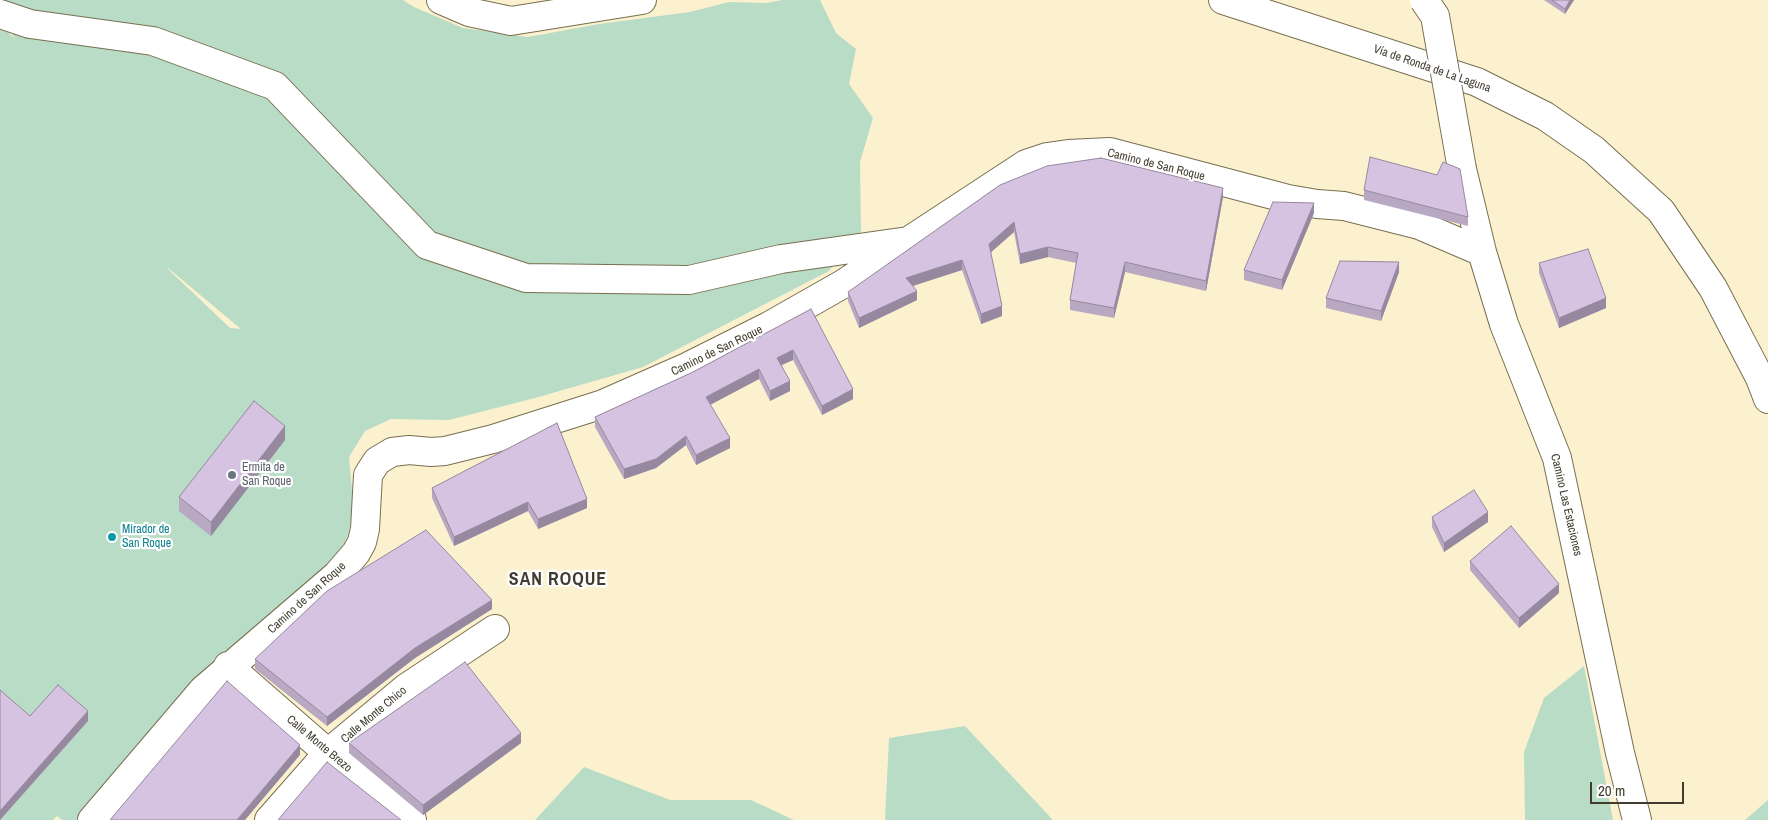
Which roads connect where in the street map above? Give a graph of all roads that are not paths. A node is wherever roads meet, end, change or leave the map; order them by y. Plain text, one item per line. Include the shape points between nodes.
1 (441, 0) edge
2 (642, 0) edge
3 (1224, 0) edge
4 (1424, 0) edge
5 (0, 14) edge
6 (910, 241) junction
7 (1482, 252) junction
8 (1768, 399) edge
9 (496, 629) dead end
10 (228, 666) junction
11 (328, 753) junction
12 (92, 820) edge
13 (269, 820) edge
14 (412, 820) edge
15 (1637, 820) edge

1 - 2 street via 469,12 511,21
3 - 8 street, Vía de Ronda de La Laguna via 1477,82 1545,116 1594,150 1661,211 1713,288
4 - 7 street, Camino Las Estaciones, bridge via 1435,16 1462,169
5 - 6 street via 30,24 153,41 275,86 427,245 526,278 689,280 781,259
6 - 7 street, Camino de San Roque via 1026,164 1047,157 1110,152 1288,199 1344,206 1419,225
6 - 10 street, Camino de San Roque via 769,326 603,404 493,439 445,451 392,452 377,461 368,475 365,529 356,553 337,575
7 - 15 street, Camino Las Estaciones via 1504,324 1557,458
9 - 11 street, Calle Monte Chico via 406,688
10 - 11 street, Calle Monte Brezo
10 - 12 street, Camino de San Roque via 203,690
11 - 13 street, Calle Monte Chico
11 - 14 street, Calle Monte Brezo

